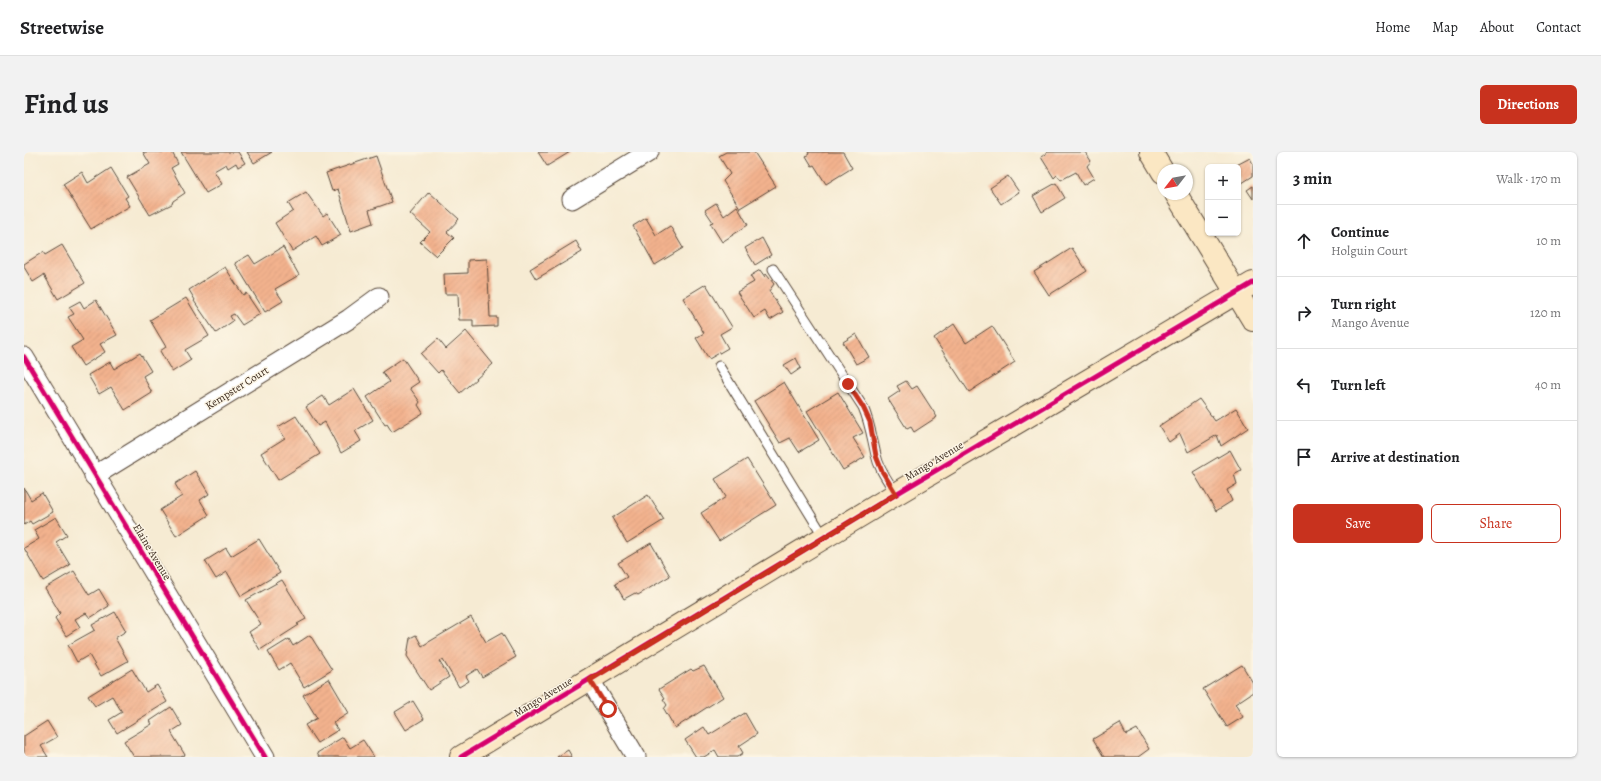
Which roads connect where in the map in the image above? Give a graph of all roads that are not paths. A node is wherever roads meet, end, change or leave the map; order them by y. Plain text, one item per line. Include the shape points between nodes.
1 (649, 152) edge
2 (1151, 152) edge
3 (1158, 164) edge
4 (572, 199) dead end
5 (1180, 200) edge
6 (773, 269) dead end
7 (1245, 288) edge
8 (379, 297) dead end
9 (1253, 320) edge
10 (24, 357) edge
11 (719, 366) dead end
12 (94, 476) junction
13 (896, 494) junction
14 (825, 538) junction
15 (590, 680) junction
16 (265, 757) edge
17 (461, 757) edge
18 (636, 757) edge

1 - 4 street
2 - 3 street
5 - 7 street
6 - 13 lane via 863,407 870,422 876,456
7 - 9 street
7 - 13 street, Mango Avenue
8 - 12 street, Kempster Court via 349,319
10 - 12 street, Elaine Avenue
11 - 14 lane
12 - 16 street, Elaine Avenue
13 - 14 street, Mango Avenue
14 - 15 street, Mango Avenue
15 - 17 street, Mango Avenue
15 - 18 street

